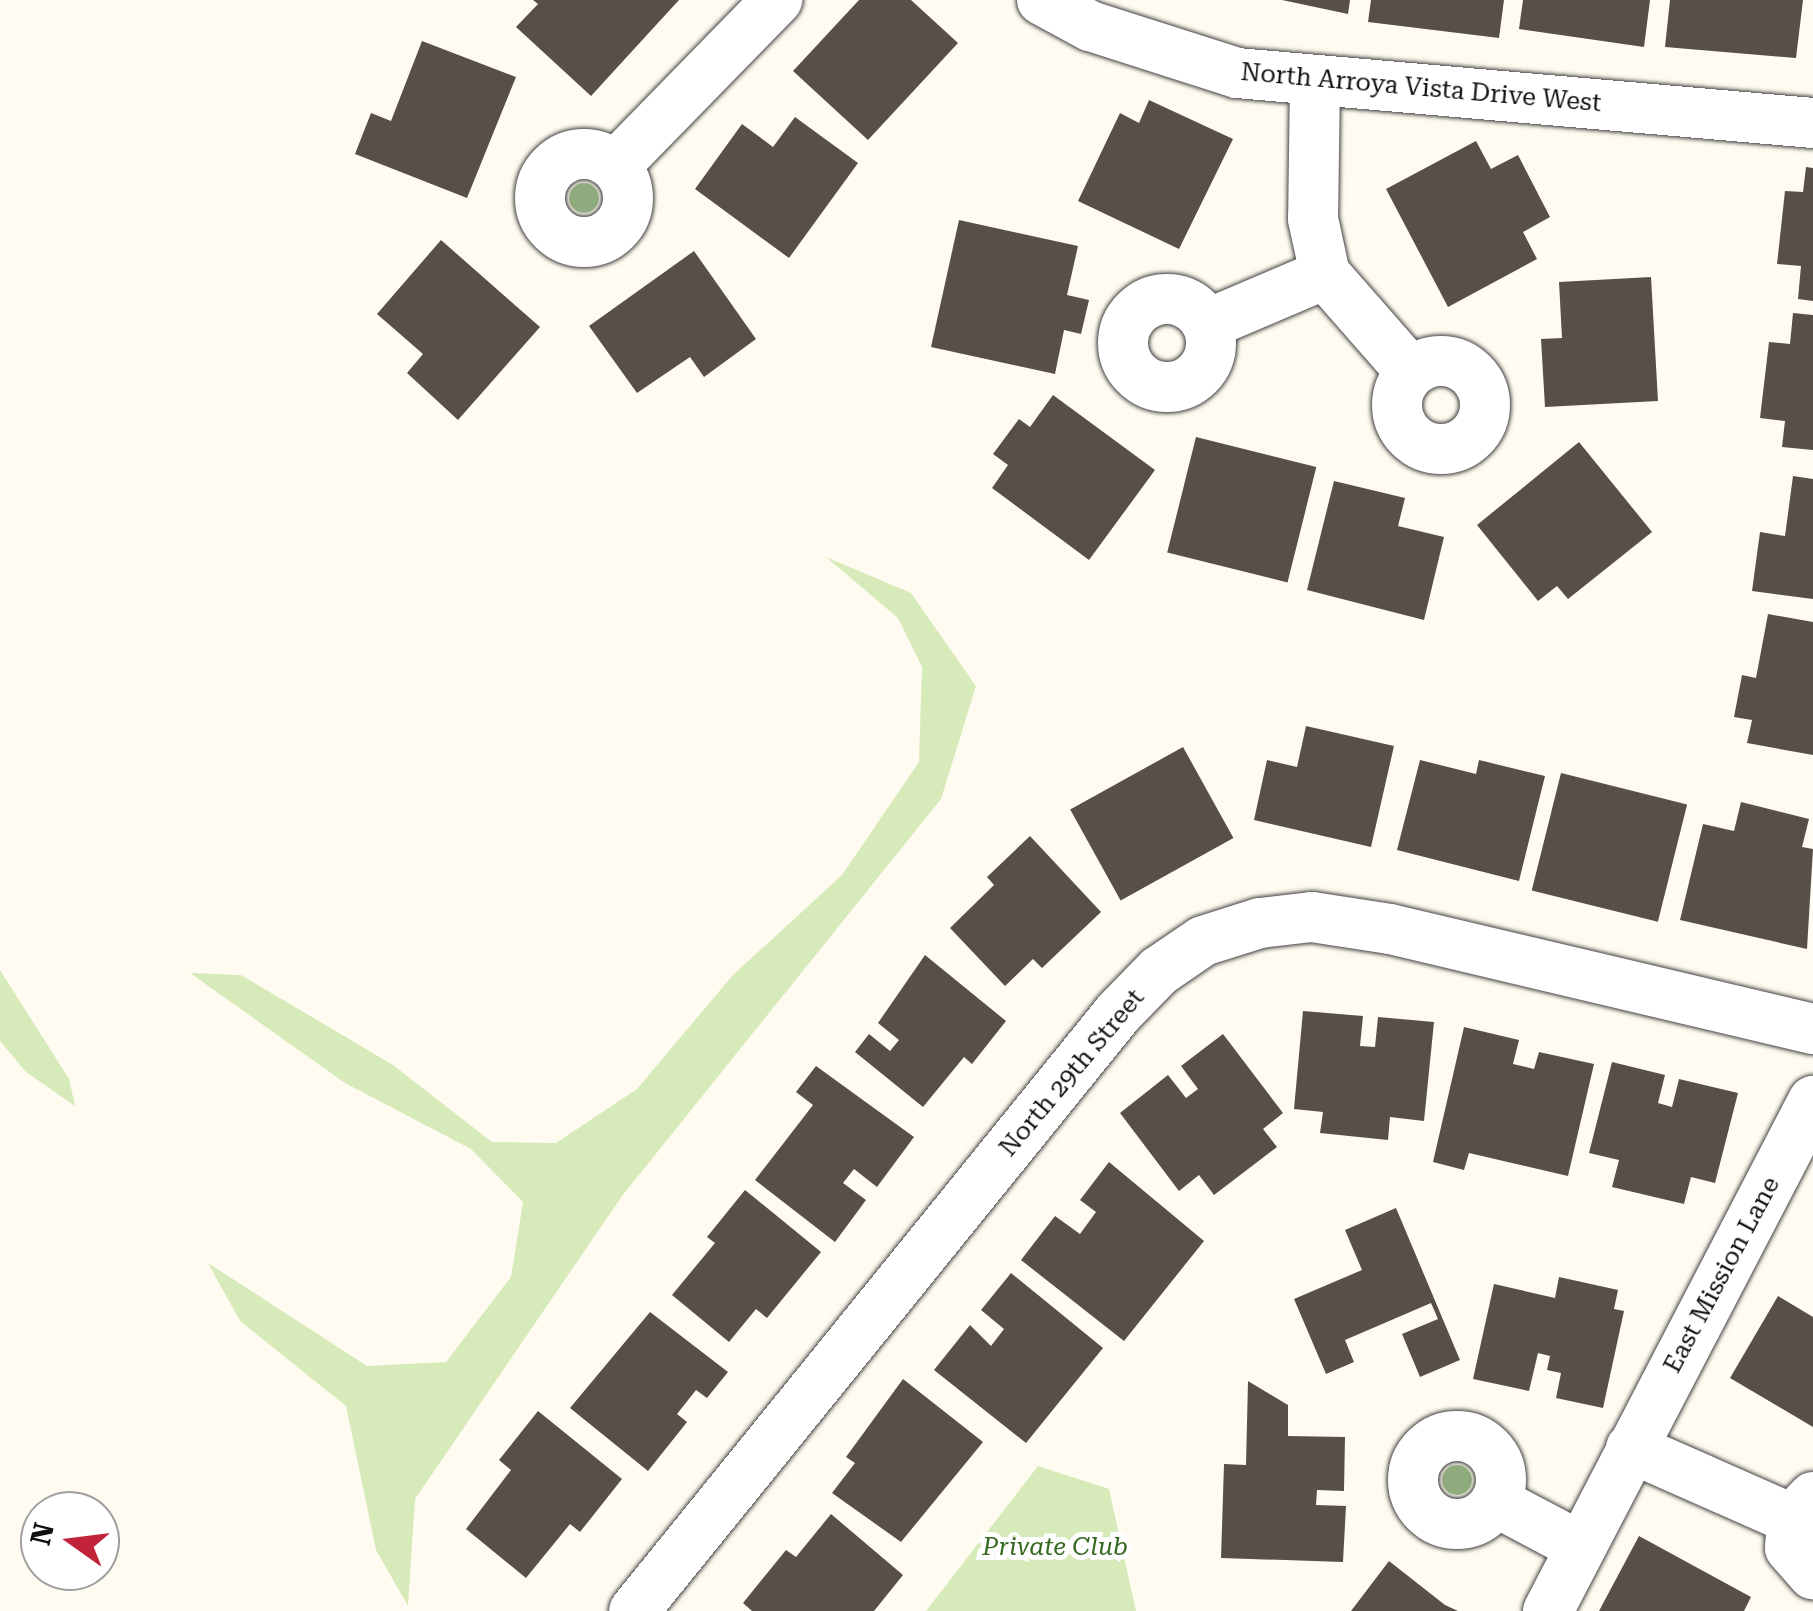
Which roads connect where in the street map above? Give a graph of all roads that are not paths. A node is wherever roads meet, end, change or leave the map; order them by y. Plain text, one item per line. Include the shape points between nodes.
1 (777, 0) edge
2 (1042, 0) edge
3 (1315, 81) junction
4 (1813, 123) edge
5 (616, 165) dead end
6 (1324, 274) junction
7 (1208, 324) dead end
8 (1410, 371) dead end
9 (1813, 1029) edge
10 (1813, 1101) edge
11 (1630, 1448) junction
12 (1496, 1502) dead end
13 (1802, 1508) edge
14 (1581, 1547) junction
15 (1813, 1574) edge
16 (634, 1611) edge
17 (1548, 1611) edge

1 - 5 street
2 - 3 street, North Arroya Vista Drive West via 1090,26 1186,58 1238,73
3 - 4 street, North Arroya Vista Drive West
3 - 6 street via 1313,220
6 - 7 street
6 - 8 street
9 - 16 street, North 29th Street via 1390,929 1312,917 1260,923 1203,941 1159,971 1118,1013
10 - 11 street, East Mission Lane
11 - 13 street
11 - 14 street, East Mission Lane
12 - 14 street
13 - 15 street via 1790,1548
14 - 17 street, East Mission Lane

